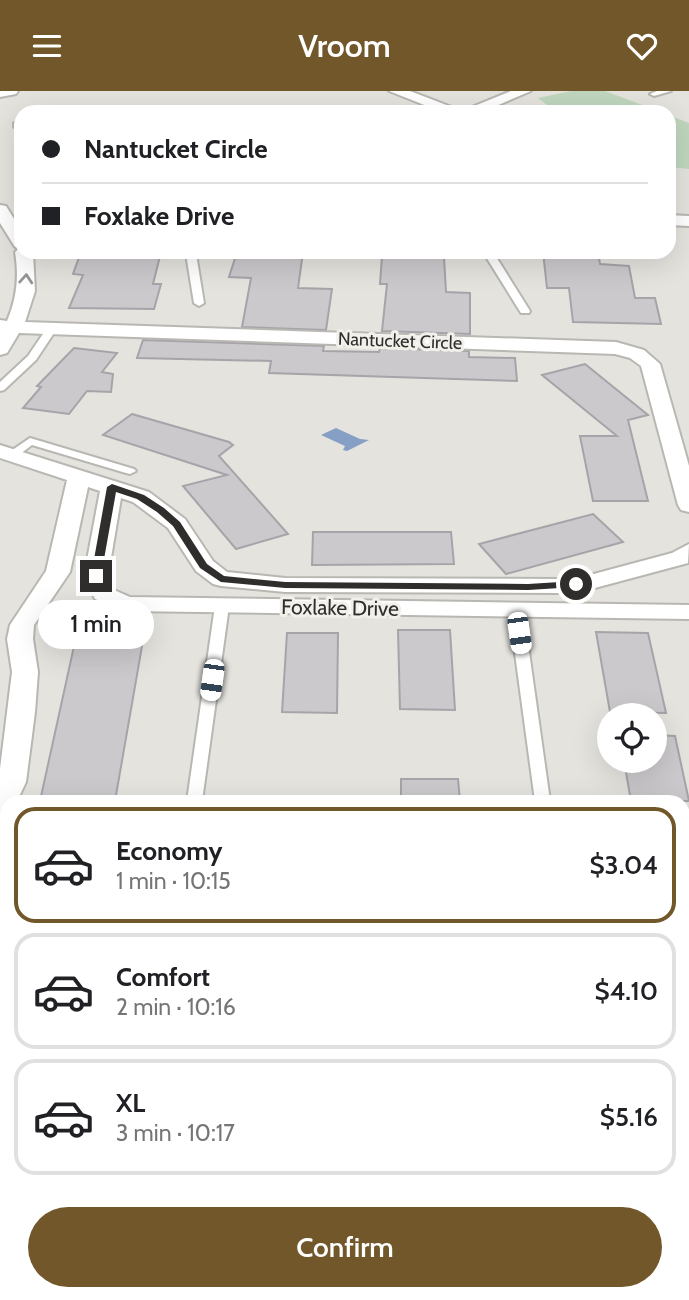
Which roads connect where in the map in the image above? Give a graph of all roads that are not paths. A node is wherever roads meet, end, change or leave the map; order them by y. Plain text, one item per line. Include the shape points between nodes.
1 (11, 91) edge
2 (396, 91) edge
3 (524, 91) edge
4 (667, 91) edge
5 (0, 93) edge
6 (654, 94) dead end
7 (436, 105) edge
8 (487, 105) edge
9 (0, 210) edge
10 (14, 232) edge
11 (25, 259) edge
12 (192, 259) edge
13 (492, 259) edge
14 (200, 303) dead end
15 (525, 310) dead end
16 (7, 327) edge
17 (51, 330) junction
18 (0, 349) edge
19 (0, 388) edge
20 (6, 453) edge
21 (88, 468) junction
22 (112, 487) junction
23 (689, 505) edge
24 (689, 551) edge
25 (222, 606) junction
26 (516, 609) junction
27 (689, 612) edge
28 (6, 795) edge
29 (195, 795) edge
30 (542, 795) edge

1 - 5 street
2 - 7 street
3 - 8 street
4 - 6 lane
9 - 10 street
16 -> 11 street via 24,300
12 - 14 lane
13 - 15 lane
16 - 17 street, Nantucket Circle
16 - 18 street
17 - 19 lane via 32,358
17 - 23 street, Nantucket Circle via 616,348 637,354 650,365
20 - 21 street
21 - 22 street
21 - 28 street via 58,572 22,625 22,712
22 - 24 street via 161,510 177,524 204,566 221,579 253,583 561,586 680,558
22 - 25 street, Foxlake Drive via 96,576 104,594 126,604
25 - 26 street, Foxlake Drive
25 - 29 lane
26 - 27 street, Foxlake Drive
26 - 30 lane

